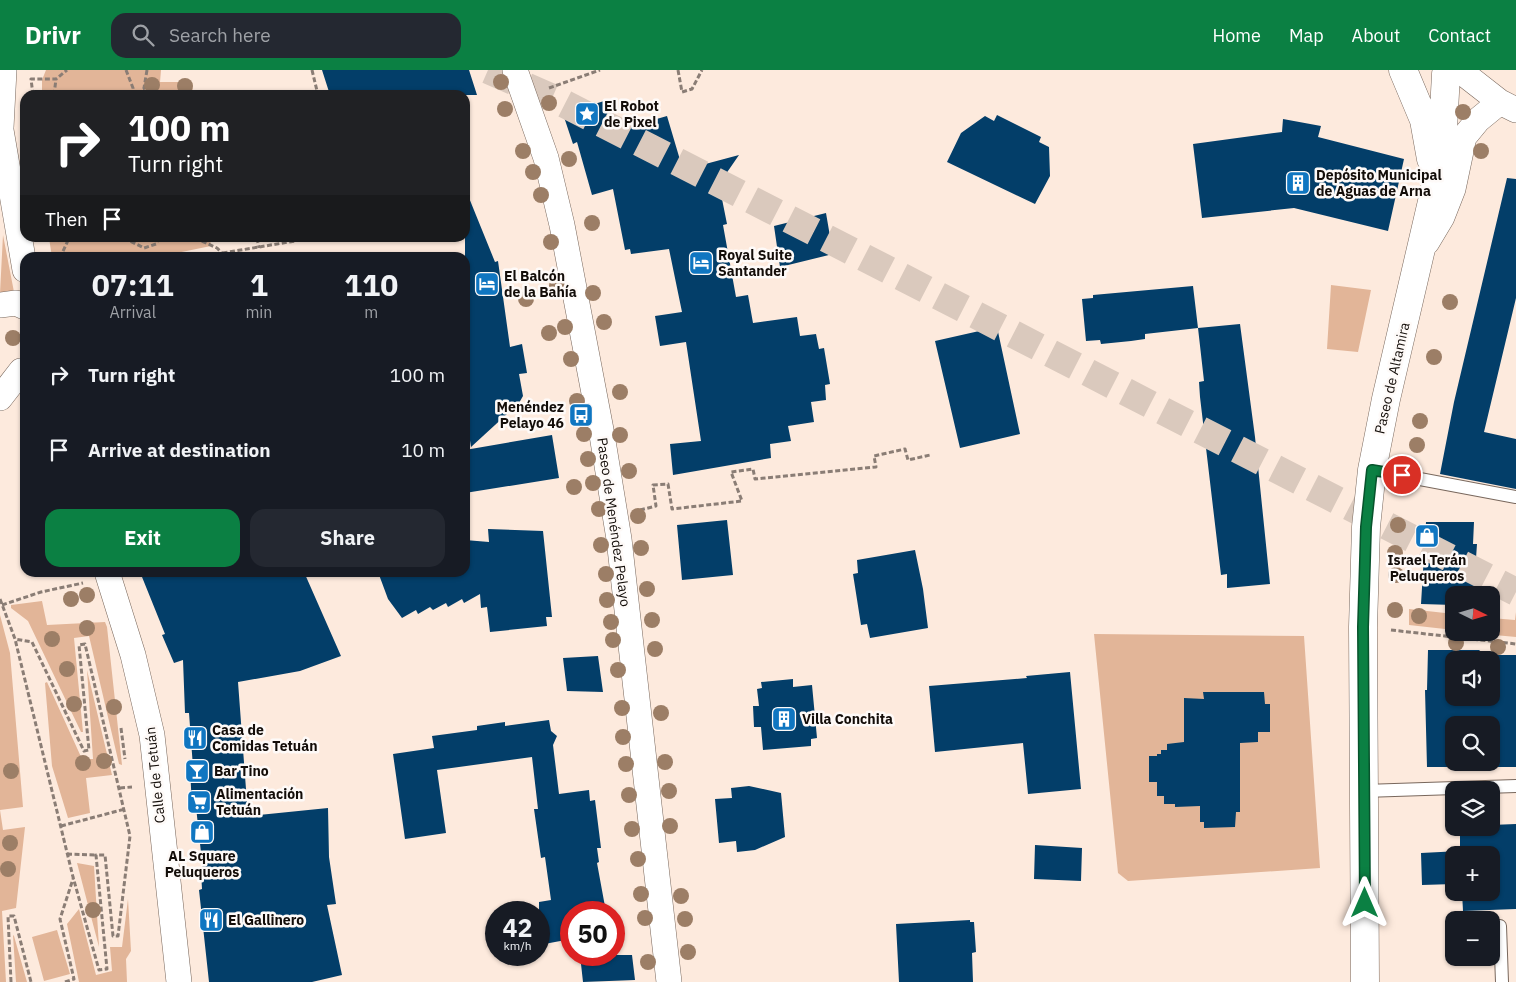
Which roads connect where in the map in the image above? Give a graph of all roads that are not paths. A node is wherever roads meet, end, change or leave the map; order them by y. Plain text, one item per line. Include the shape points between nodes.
1 (4, 70) edge
2 (515, 70) edge
3 (1403, 70) edge
4 (1409, 70) edge
5 (1452, 71) edge
6 (1508, 106) edge
7 (1, 139) edge
8 (1434, 193) junction
9 (22, 252) edge
10 (1420, 254) junction
11 (0, 305) edge
12 (20, 305) edge
13 (15, 370) edge
14 (0, 398) edge
15 (1372, 470) junction
16 (1516, 497) edge
17 (109, 577) edge
18 (1516, 786) edge
19 (1364, 791) junction
20 (1500, 926) dead end
21 (179, 982) edge
22 (669, 982) edge
23 (1365, 982) edge
24 (1502, 982) edge

1 - 7 street
2 - 22 street, Paseo de Menéndez Pelayo via 546,158 562,225 618,532
3 - 8 main road, Paseo de Altamira via 1424,120 1430,144
4 - 5 main road via 1428,76
5 - 6 street
5 - 8 main road, Paseo de Altamira
6 - 10 street, Paseo de Altamira via 1478,120 1464,137 1442,217
7 - 9 street
8 - 10 main road, Paseo de Altamira
10 - 15 main road, Paseo de Altamira
11 - 12 street
13 - 14 street
15 - 16 lane
15 - 19 main road, Paseo de Altamira via 1366,527 1363,627
17 - 21 street, Calle de Tetuán via 133,655 152,735
18 - 19 lane
19 - 23 main road, Paseo de Altamira
20 - 24 lane

